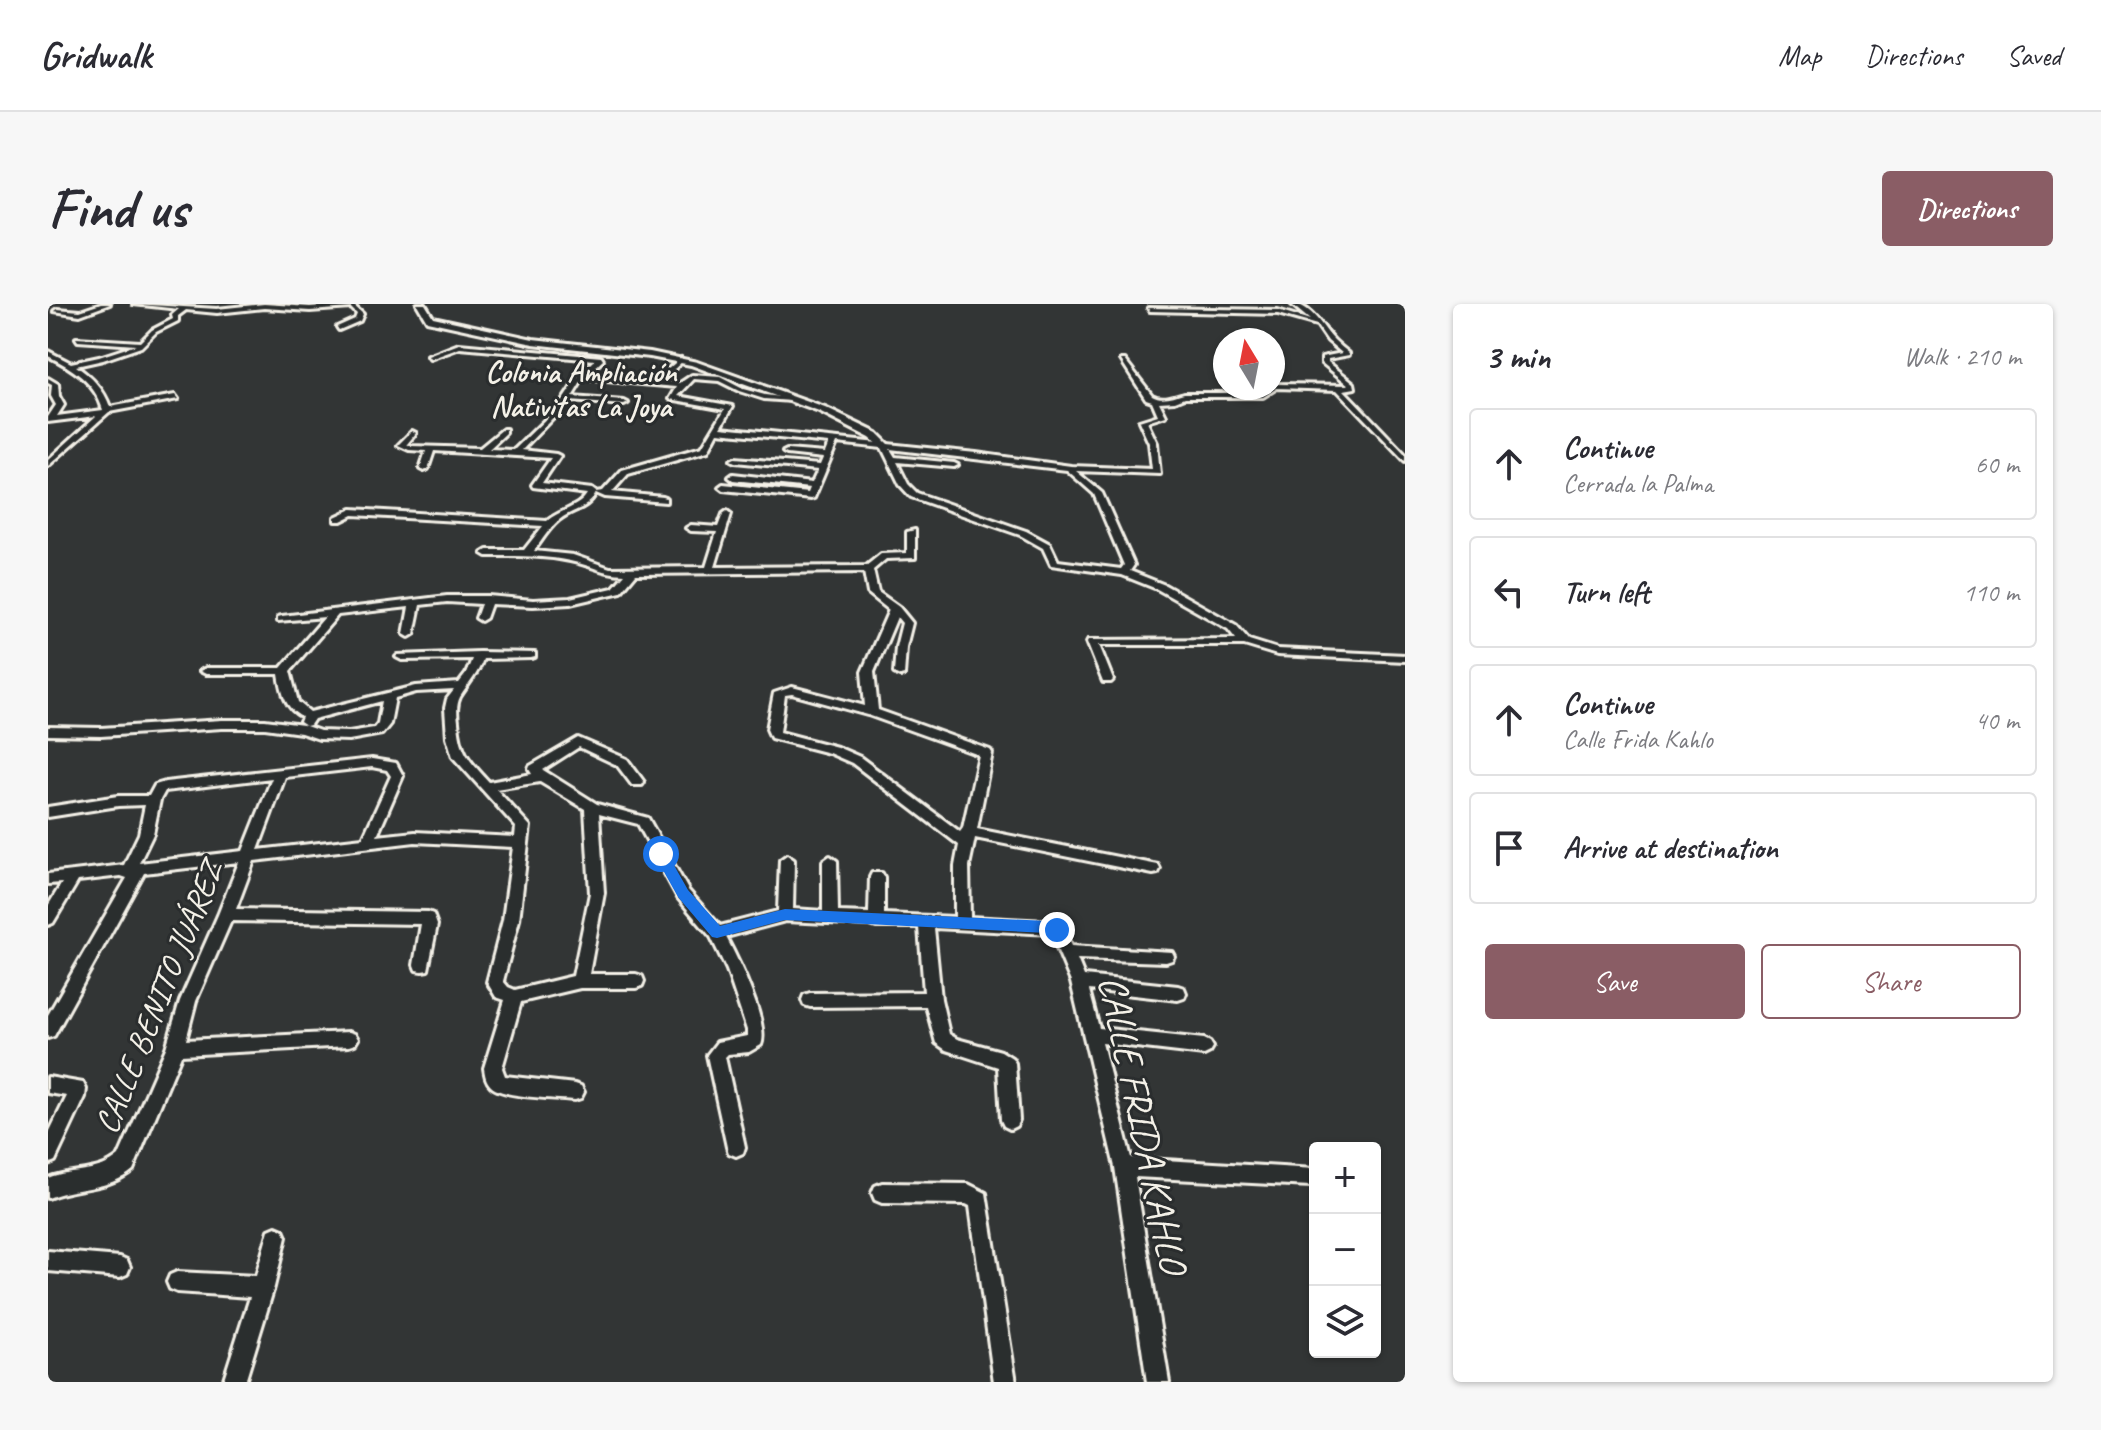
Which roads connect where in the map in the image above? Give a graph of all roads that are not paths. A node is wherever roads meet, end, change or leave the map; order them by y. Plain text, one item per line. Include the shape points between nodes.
1 (107, 304) edge
2 (136, 304) edge
3 (421, 304) edge
4 (1294, 304) edge
5 (352, 305) edge
6 (180, 306) edge
7 (278, 308) junction
8 (1150, 309) dead end
9 (57, 311) dead end
10 (360, 314) junction
11 (294, 316) dead end
12 (343, 318) dead end
13 (1319, 324) junction
14 (339, 328) dead end
15 (78, 339) dead end
16 (143, 343) junction
17 (48, 353) edge
18 (79, 353) dead end
19 (112, 356) junction
20 (430, 357) dead end
21 (681, 360) junction
22 (1123, 361) dead end
23 (71, 365) junction
24 (621, 370) dead end
25 (581, 377) junction
26 (611, 379) junction
27 (48, 380) edge
28 (655, 383) junction
29 (682, 385) junction
30 (1340, 388) junction
31 (175, 397) dead end
32 (569, 399) junction
33 (792, 399) junction
34 (1155, 400) junction
35 (624, 403) dead end
36 (106, 411) junction
37 (50, 420) edge
38 (793, 425) dead end
39 (716, 429) junction
40 (503, 431) dead end
41 (412, 433) dead end
42 (787, 435) junction
43 (834, 440) junction
44 (884, 445) junction
45 (1393, 447) junction
46 (1405, 447) edge
47 (431, 449) junction
48 (482, 451) junction
49 (516, 452) junction
50 (787, 452) dead end
51 (828, 456) junction
52 (894, 459) junction
53 (1405, 459) edge
54 (735, 460) dead end
55 (48, 464) edge
56 (954, 465) dead end
57 (823, 468) junction
58 (1071, 468) junction
59 (424, 469) dead end
60 (733, 477) dead end
61 (816, 486) junction
62 (723, 487) dead end
63 (592, 492) junction
64 (605, 494) junction
65 (663, 500) dead end
66 (727, 514) dead end
67 (338, 519) dead end
68 (550, 524) junction
69 (691, 528) dead end
70 (722, 530) junction
71 (912, 532) dead end
72 (487, 553) dead end
73 (527, 553) junction
74 (710, 569) junction
75 (868, 569) junction
76 (633, 571) junction
77 (1124, 572) junction
78 (488, 599) junction
79 (415, 602) junction
80 (895, 609) junction
81 (335, 612) junction
82 (481, 618) dead end
83 (282, 619) dead end
84 (409, 634) dead end
85 (1245, 642) junction
86 (479, 655) junction
87 (531, 655) dead end
88 (402, 657) dead end
89 (1405, 658) edge
90 (206, 671) dead end
91 (284, 671) junction
92 (900, 673) dead end
93 (1107, 680) dead end
94 (462, 686) junction
95 (389, 697) junction
96 (872, 712) junction
97 (309, 716) junction
98 (303, 729) junction
99 (48, 731) edge
100 (280, 774) junction
101 (542, 777) junction
102 (637, 782) dead end
103 (489, 786) junction
104 (153, 800) junction
105 (592, 807) junction
106 (48, 812) edge
107 (967, 837) junction
108 (368, 842) junction
109 (522, 842) junction
110 (248, 857) junction
111 (787, 860) dead end
112 (830, 861) dead end
113 (1153, 869) dead end
114 (132, 872) junction
115 (73, 877) junction
116 (877, 877) dead end
117 (48, 879) edge
118 (226, 915) junction
119 (785, 915) junction
120 (831, 918) junction
121 (48, 919) edge
122 (876, 921) junction
123 (963, 923) junction
124 (926, 924) junction
125 (717, 933) junction
126 (1068, 952) junction
127 (1166, 956) dead end
128 (422, 965) dead end
129 (580, 981) junction
130 (636, 981) dead end
131 (1079, 982) junction
132 (1178, 993) dead end
133 (514, 997) junction
134 (933, 999) junction
135 (810, 1000) dead end
136 (48, 1031) edge
137 (1093, 1035) junction
138 (349, 1039) dead end
139 (1204, 1047) dead end
140 (175, 1048) junction
141 (48, 1085) edge
142 (575, 1092) dead end
143 (1010, 1120) dead end
144 (736, 1147) dead end
145 (48, 1155) edge
146 (1124, 1167) junction
147 (1309, 1177) edge
148 (49, 1186) edge
149 (882, 1193) dead end
150 (276, 1237) dead end
151 (48, 1261) edge
152 (120, 1267) dead end
153 (177, 1282) dead end
154 (264, 1287) junction
155 (234, 1382) edge
156 (1005, 1382) edge
157 (1158, 1382) edge

1 - 9 street via 80,313
2 - 6 street
3 - 21 street via 430,319 505,336
4 - 13 street
5 - 7 street
5 - 10 street
6 - 7 street
6 - 16 street via 176,320
7 - 11 street via 267,313
8 - 13 street via 1278,312
10 - 12 street
10 - 14 street via 354,323
13 - 30 street via 1347,354 1324,358 1353,387
15 - 16 street
16 - 19 street
17 - 23 street
18 - 19 street
19 - 23 street
20 - 25 street via 459,346 601,359
21 - 28 street
21 - 33 street
22 - 34 street
23 - 36 street via 100,391
24 - 26 street
25 - 26 street
25 - 32 street
26 - 28 street
27 - 37 street via 55,384 60,405
28 - 29 street
29 - 33 street via 692,377 717,378 752,394
29 - 39 street via 673,397 730,408
30 - 34 street via 1275,386 1263,395
30 - 45 street
31 - 36 street
32 - 35 street
32 - 49 street
33 - 44 street via 868,430
34 - 58 street via 1162,416 1143,421 1157,472
36 - 37 street
36 - 55 street
38 - 42 street
39 - 42 street
39 - 64 street via 705,449 625,472
40 - 48 street
41 - 47 street via 402,445
42 - 43 street
43 - 44 street
43 - 51 street
44 - 52 street
44 - 58 street
45 - 46 street
45 - 53 street
47 - 48 street
47 - 59 street
48 - 49 street
49 - 63 street via 556,456 536,485
50 - 51 street
51 - 57 street
52 - 56 street
52 - 77 street via 909,492 1023,533 1047,546 1054,563
54 - 57 street
57 - 61 street
58 - 77 street via 1098,493 1129,565
60 - 61 street
61 - 62 street via 811,496
63 - 64 street
63 - 68 street via 590,500
64 - 65 street
66 - 70 street
67 - 68 street via 352,512
68 - 73 street
69 - 70 street
70 - 74 street
71 - 75 street via 912,556 884,556
72 - 73 street
73 - 76 street via 573,558 601,570
74 - 75 street
74 - 76 street
75 - 80 street via 873,593
76 - 78 street via 617,590 570,601
77 - 85 street via 1222,621
78 - 79 street
78 - 82 street
79 - 81 street
79 - 84 street
80 - 92 street via 907,623
80 - 96 street via 868,672
81 - 83 street
81 - 91 street
85 - 89 street via 1293,654
85 - 93 street via 1092,642
86 - 87 street
86 - 88 street
86 - 94 street
90 - 91 street
91 - 97 street via 292,705
94 - 95 street
94 - 103 street via 451,708 453,737 459,757
95 - 97 street
95 - 98 street via 378,731 349,736
96 - 107 street via 986,753
96 - 107 street via 783,690 773,729 775,735 856,760
97 - 98 street
98 - 99 street via 222,724
100 - 104 street via 165,786
100 - 108 street via 372,763 391,766 397,776
100 - 110 street, CALLE BENITO JUÁREZ
101 - 102 street via 535,769 539,765 578,742 622,762
101 - 103 street
101 - 105 street
103 - 109 street via 523,826
104 - 106 street
104 - 114 street
105 - 125 street via 643,821 683,894
105 - 129 street via 596,905
107 - 113 street
107 - 123 street
108 - 109 street via 415,837
108 - 110 street
109 - 133 street via 495,982
110 - 114 street
110 - 118 street, CALLE BENITO JUÁREZ
111 - 119 street
112 - 120 street
114 - 115 street
114 - 136 street
115 - 117 street
115 - 121 street
116 - 122 street
118 - 128 street via 428,918
118 - 140 street, CALLE BENITO JUÁREZ via 188,1001
119 - 120 street, CALLE FRIDA KAHLO
119 - 125 street, CALLE FRIDA KAHLO
120 - 122 street, CALLE FRIDA KAHLO
122 - 124 street, CALLE FRIDA KAHLO
123 - 124 street, CALLE FRIDA KAHLO
123 - 126 street, CALLE FRIDA KAHLO via 1048,927 1057,930
124 - 134 street
125 - 144 street via 755,1030 749,1044 723,1047 716,1055
126 - 127 street
126 - 131 street, CALLE FRIDA KAHLO
129 - 130 street
129 - 133 street
131 - 132 street
131 - 137 street, CALLE FRIDA KAHLO
133 - 142 street via 493,1068 495,1079
134 - 135 street
134 - 143 street via 942,1038 1006,1063
137 - 139 street
137 - 146 street, CALLE FRIDA KAHLO
138 - 140 street
140 - 148 street, CALLE BENITO JUÁREZ via 117,1173
141 - 145 street via 77,1089
146 - 147 street
146 - 157 street, CALLE FRIDA KAHLO
149 - 156 street via 968,1194 979,1200
150 - 154 street
151 - 152 street
153 - 154 street
154 - 155 street

